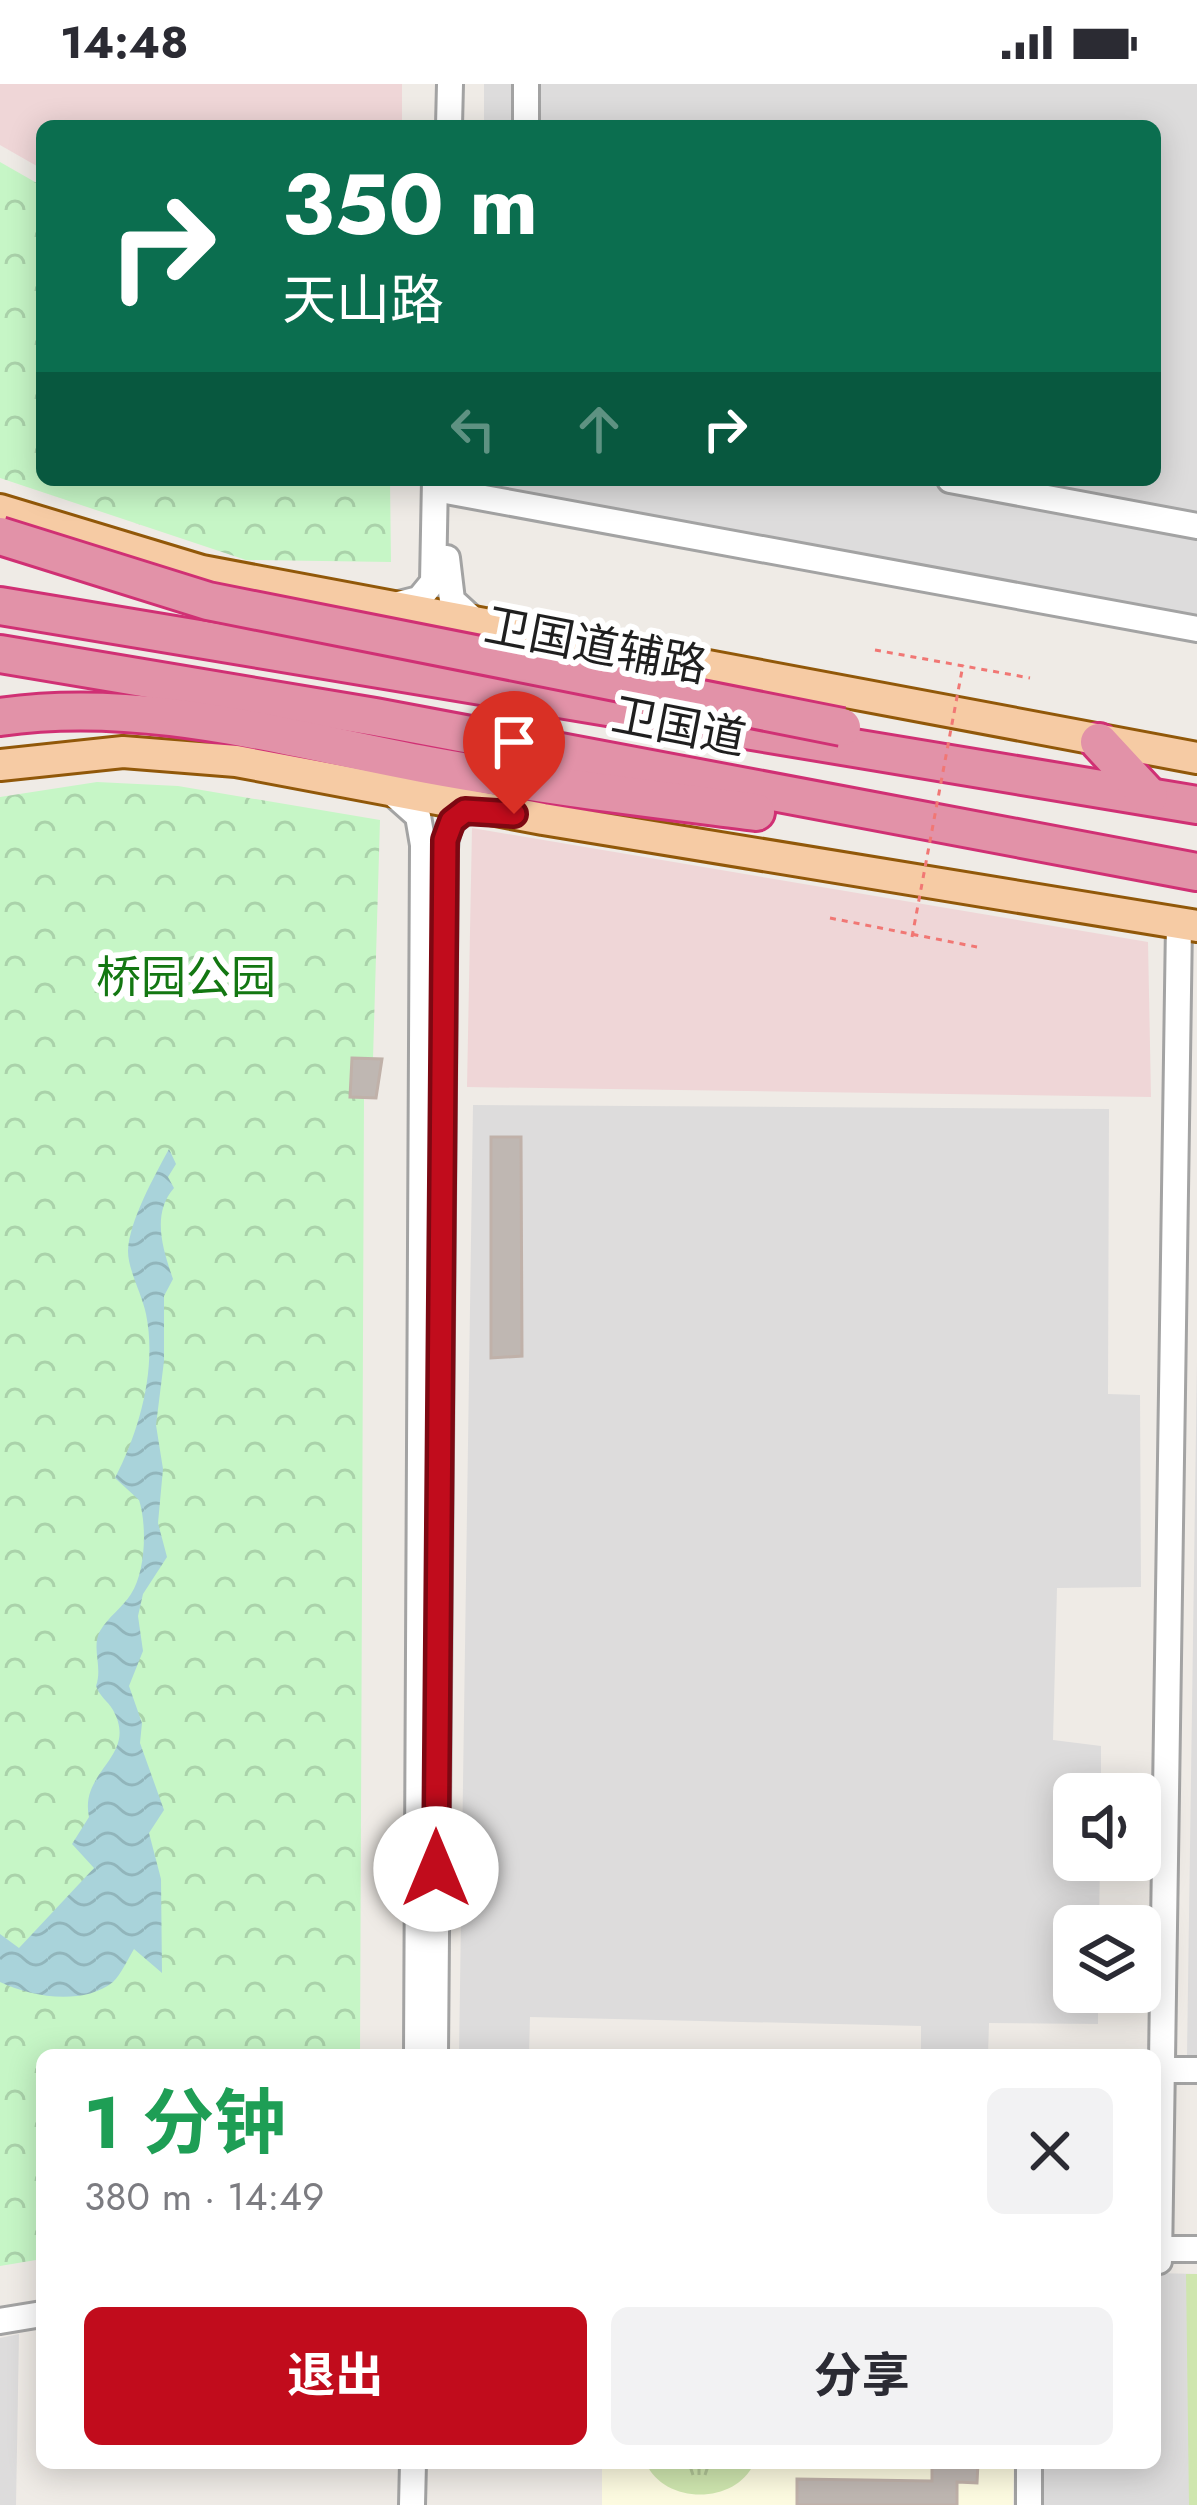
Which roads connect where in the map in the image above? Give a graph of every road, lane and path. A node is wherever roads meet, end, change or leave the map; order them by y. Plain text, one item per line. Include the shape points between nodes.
1 (433, 84) edge
2 (450, 84) edge
3 (526, 84) edge
4 (434, 120) edge
5 (449, 120) edge
6 (526, 120) edge
7 (442, 486) edge
8 (442, 486) edge
9 (452, 486) edge
10 (982, 486) edge
11 (0, 510) edge
12 (1197, 526) edge
13 (0, 536) edge
14 (0, 606) edge
15 (385, 607) junction
16 (476, 622) junction
17 (1197, 628) edge
18 (875, 650) dead end
19 (0, 654) edge
20 (963, 665) junction
21 (1030, 678) dead end
22 (0, 717) edge
23 (1099, 742) junction
24 (1197, 758) edge
25 (0, 765) edge
26 (389, 791) junction
27 (1149, 796) junction
28 (1197, 806) edge
29 (484, 808) junction
30 (1129, 859) junction
31 (1197, 872) edge
32 (830, 918) dead end
33 (1188, 925) edge
34 (912, 937) junction
35 (977, 946) dead end
36 (417, 2049) edge
37 (435, 2049) edge
38 (1162, 2070) junction
39 (1197, 2070) edge
40 (1161, 2107) edge
41 (1197, 2249) edge
42 (1161, 2254) edge
43 (1161, 2256) edge
44 (1197, 2261) edge
45 (36, 2302) edge
46 (0, 2308) edge
47 (36, 2315) edge
48 (0, 2320) edge
49 (412, 2469) edge
50 (427, 2469) edge
51 (1030, 2469) edge
52 (412, 2505) edge
53 (426, 2505) edge
54 (1029, 2505) edge

1 - 4 street
2 - 5 street
3 - 6 street
7 - 15 street via 430,590
8 - 16 street via 448,591
9 - 17 street
10 - 12 street
11 - 15 main road, 卫国道辅路 via 154,560
13 - 27 highway, bridge via 208,601
14 - 27 highway, 卫国道
15 - 16 main road, 卫国道辅路
16 - 23 main road, 卫国道辅路
18 - 20 path
19 - 30 highway, 卫国道
20 - 21 path
20 - 34 path, bridge
22 - 30 highway via 106,711 235,727 524,779
23 - 24 main road, 卫国道辅路
23 - 27 highway
25 - 26 main road via 82,753 179,754
26 - 29 main road
26 - 36 street via 418,816 423,844
27 - 28 highway, 卫国道
29 - 33 main road
29 - 37 street via 458,815 445,848
30 - 31 highway, 卫国道
32 - 34 path
33 - 38 street
34 - 35 path
38 - 39 street
38 - 40 street
41 - 42 street
43 - 44 street
45 - 46 street
47 - 48 street
49 - 52 street
50 - 53 street
51 - 54 street

